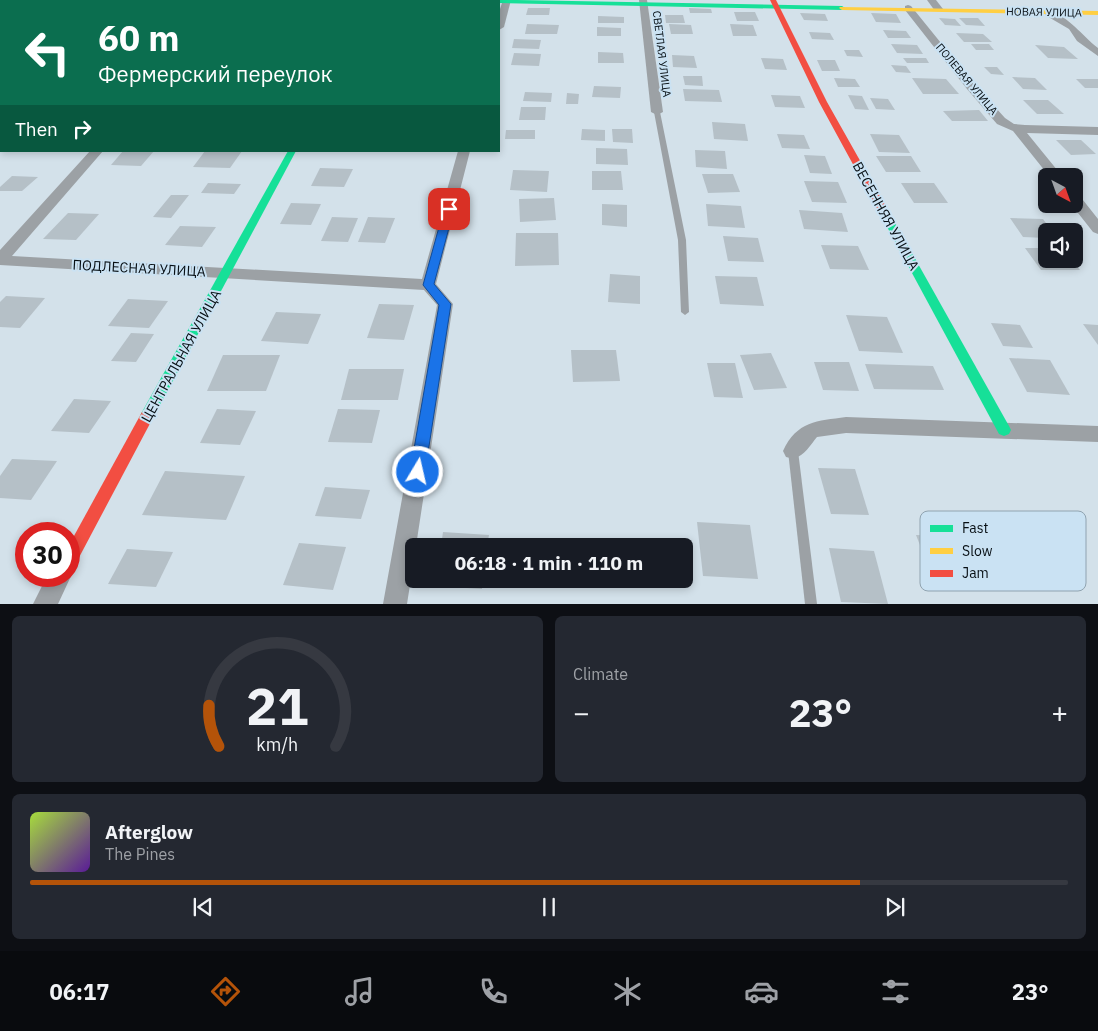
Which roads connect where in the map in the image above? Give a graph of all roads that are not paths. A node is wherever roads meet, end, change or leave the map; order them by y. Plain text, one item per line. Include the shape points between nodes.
1 (419, 0) edge
2 (506, 0) edge
3 (643, 2) edge
4 (774, 3) edge
5 (935, 4) edge
6 (908, 8) junction
7 (1048, 13) junction
8 (1098, 13) edge
9 (500, 22) edge
10 (1098, 53) edge
11 (657, 112) joint
12 (1018, 128) junction
13 (1098, 131) edge
14 (96, 152) edge
15 (291, 152) edge
16 (464, 152) edge
17 (1050, 168) edge
18 (1083, 209) edge
19 (1098, 228) edge
20 (0, 259) edge
21 (227, 273) junction
22 (428, 285) junction
23 (685, 312) dead end
24 (1004, 430) junction
25 (1098, 434) edge
26 (793, 451) joint
27 (80, 540) edge
28 (54, 587) edge
29 (45, 604) edge
30 (396, 604) edge
31 (811, 604) edge

1 - 2 street, НОВАЯ УЛИЦА
2 - 3 street, НОВАЯ УЛИЦА
2 - 9 street
3 - 4 street, НОВАЯ УЛИЦА
3 - 11 street, СВЕТЛАЯ УЛИЦА
4 - 6 street, НОВАЯ УЛИЦА
4 - 24 street, ВЕСЕННЯЯ УЛИЦА via 823,102
5 - 6 street, НОВАЯ УЛИЦА
5 - 7 street, НОВАЯ УЛИЦА
6 - 12 street, ПОЛЕВАЯ УЛИЦА via 1001,121
7 - 8 street, НОВАЯ УЛИЦА
7 - 10 street via 1072,27 1080,39
11 - 23 lane via 682,240
12 - 13 street, ПОЛЕВАЯ УЛИЦА
12 - 17 street
14 - 20 street
15 - 21 street, ЦЕНТРАЛЬНАЯ УЛИЦА
16 - 22 street
18 - 19 street
20 - 21 street, ПОДЛЕСНАЯ УЛИЦА
21 - 22 street, ПОДЛЕСНАЯ УЛИЦА
21 - 27 street, ЦЕНТРАЛЬНАЯ УЛИЦА
22 - 30 street via 445,304
24 - 25 street
24 - 26 street via 846,425 812,430
26 - 31 lane
28 - 29 street

